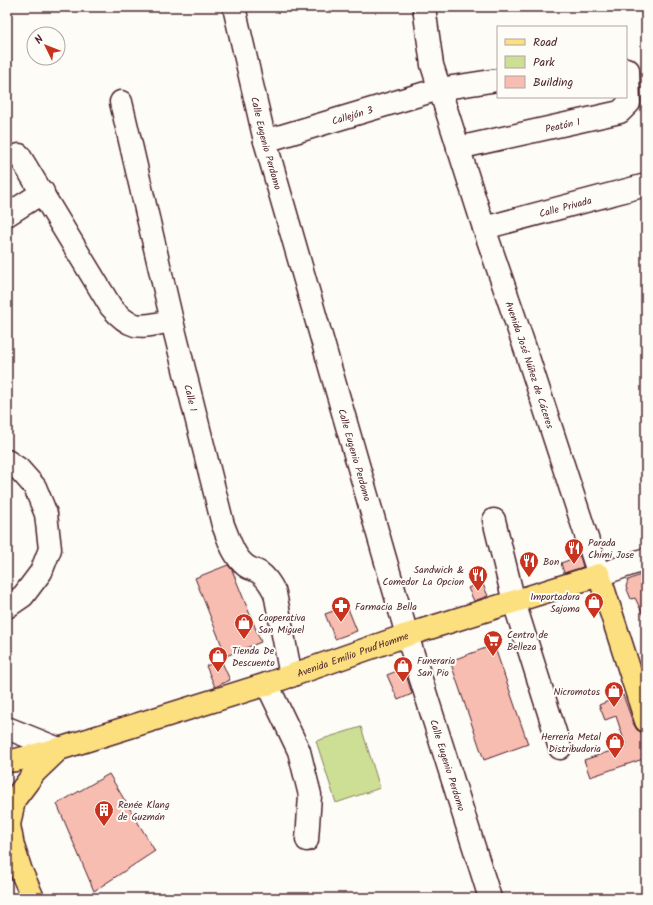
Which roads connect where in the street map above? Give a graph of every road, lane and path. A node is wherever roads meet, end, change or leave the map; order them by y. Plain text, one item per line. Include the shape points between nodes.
1 (234, 7) edge
2 (424, 7) edge
3 (627, 70) edge
4 (497, 80) edge
5 (439, 89) junction
6 (121, 102) dead end
7 (265, 141) junction
8 (458, 148) junction
9 (19, 155) dead end
10 (646, 185) edge
11 (43, 192) junction
12 (7, 215) edge
13 (484, 228) junction
14 (172, 321) junction
15 (7, 461) edge
16 (494, 520) dead end
17 (646, 559) edge
18 (599, 575) junction
19 (514, 602) junction
20 (7, 607) edge
21 (407, 635) junction
22 (292, 676) junction
23 (268, 684) junction
24 (646, 721) edge
25 (7, 728) edge
26 (560, 748) dead end
27 (58, 749) junction
28 (7, 761) edge
29 (307, 840) dead end
30 (7, 864) edge
31 (28, 898) edge
32 (33, 898) edge
33 (490, 898) edge

1 - 7 street, Calle Eugenio Perdomo
2 - 5 street, Avenida José Núñez de Cáceres via 432,65
3 - 8 street, Peatón 1 via 629,103 620,112
4 - 5 street
5 - 7 street, Callejón 3
5 - 8 street, Avenida José Núñez de Cáceres
6 - 14 street, Calle 1
7 - 21 street, Calle Eugenio Perdomo
8 - 13 street, Avenida José Núñez de Cáceres
9 - 11 street
10 - 13 street, Calle Privada
11 - 12 street
11 - 14 street via 118,315 126,322 140,327
13 - 18 street, Avenida José Núñez de Cáceres
14 - 22 street, Calle 1 via 223,525 239,560 260,573 275,593
15 - 20 street via 19,469 35,487 46,514 50,548 41,572 23,596
16 - 19 street
17 - 18 street, Avenida Emilio Prud'Homme
18 - 19 main road, Avenida Emilio Prud'Homme
18 - 24 main road, Avenida José Núñez de Cáceres
19 - 21 main road, Avenida Emilio Prud'Homme
19 - 26 street
21 - 22 main road, Avenida Emilio Prud'Homme
21 - 33 street, Calle Eugenio Perdomo
22 - 23 main road, Avenida Emilio Prud'Homme
23 - 27 main road, Avenida Emilio Prud'Homme
23 - 29 street via 299,751 310,795
25 - 27 street
27 - 28 main road, Avenida Emilio Prud'Homme
27 - 32 main road, Avenida Emilio Prud'Homme via 35,772 14,800 9,825 21,871
30 - 31 main road

